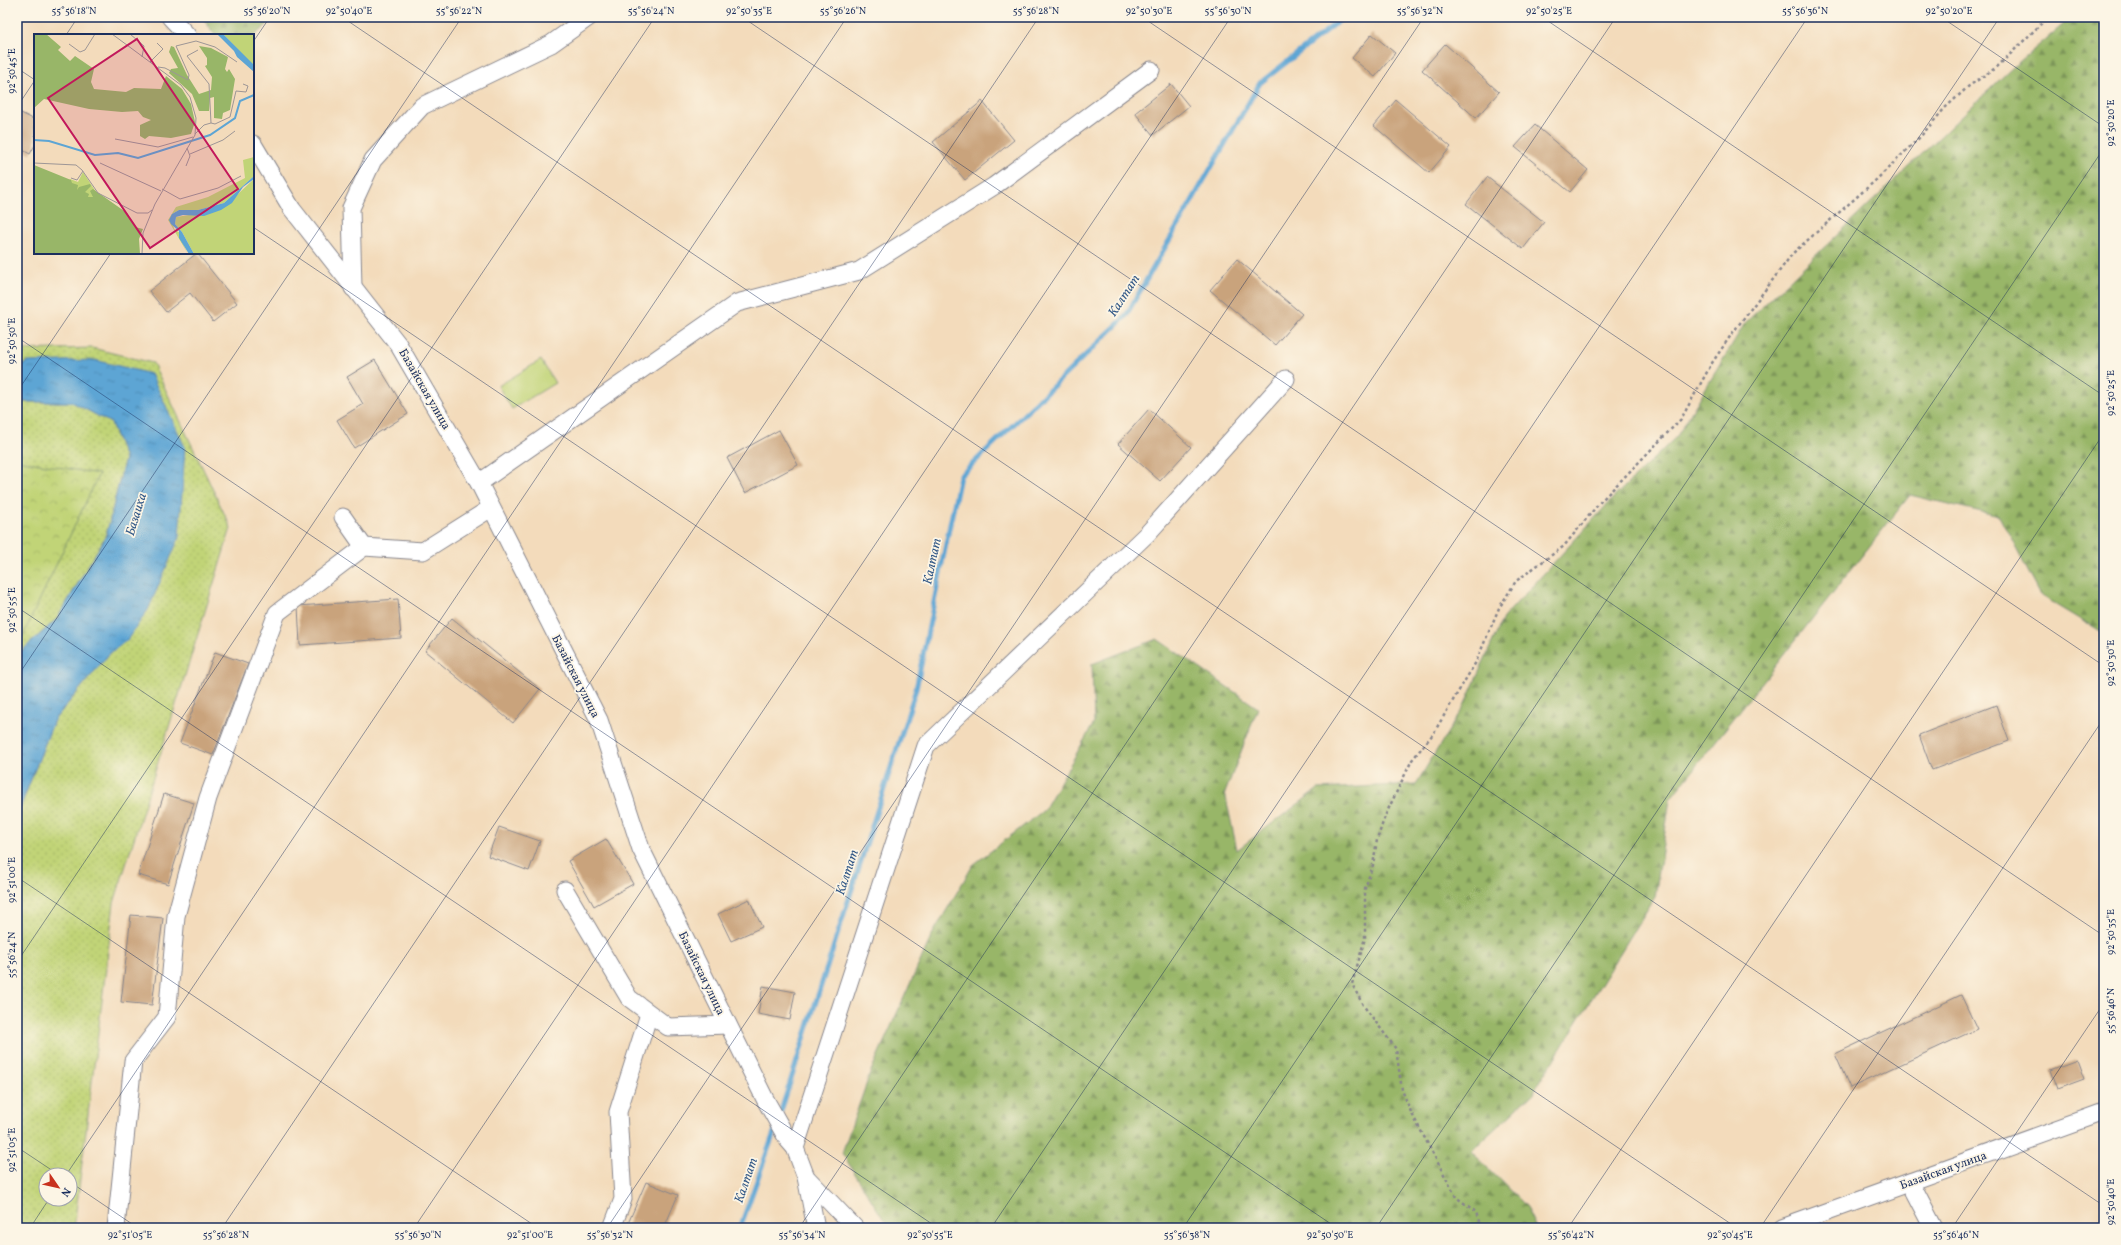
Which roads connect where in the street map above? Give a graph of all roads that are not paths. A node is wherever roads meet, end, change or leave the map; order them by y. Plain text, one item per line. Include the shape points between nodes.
1 (170, 17) edge
2 (588, 17) edge
3 (186, 34) edge
4 (1151, 70) dead end
5 (254, 146) edge
6 (353, 288) junction
7 (1286, 379) dead end
8 (479, 483) junction
9 (491, 508) junction
10 (343, 517) dead end
11 (364, 547) junction
12 (565, 890) dead end
13 (649, 1014) junction
14 (728, 1025) junction
15 (2104, 1112) edge
16 (792, 1144) junction
17 (806, 1177) junction
18 (1910, 1182) junction
19 (1809, 1223) edge
20 (116, 1228) edge
21 (612, 1228) edge
22 (816, 1228) edge
23 (855, 1228) edge
24 (1782, 1228) edge
25 (1934, 1228) edge

1 - 3 street
2 - 6 street via 551,44 422,106 373,160 351,208
4 - 8 street via 994,186 859,271 737,303
5 - 6 street, Базайская улица via 292,209
6 - 8 street, Базайская улица via 398,344
7 - 16 street via 1148,532 926,746
8 - 9 street, Базайская улица
9 - 11 street via 423,551
9 - 14 street, Базайская улица via 599,720 641,849
10 - 11 street
11 - 20 street via 277,613 208,798 176,916 167,1017 133,1061
12 - 13 street via 629,998
13 - 14 street via 668,1027
13 - 21 street via 618,1112 623,1199
14 - 16 street, Базайская улица via 766,1101
15 - 18 street, Базайская улица
16 - 17 street, Базайская улица
17 - 22 street
17 - 23 street, Базайская улица
18 - 19 street, Базайская улица
18 - 25 street
19 - 24 street, Базайская улица

